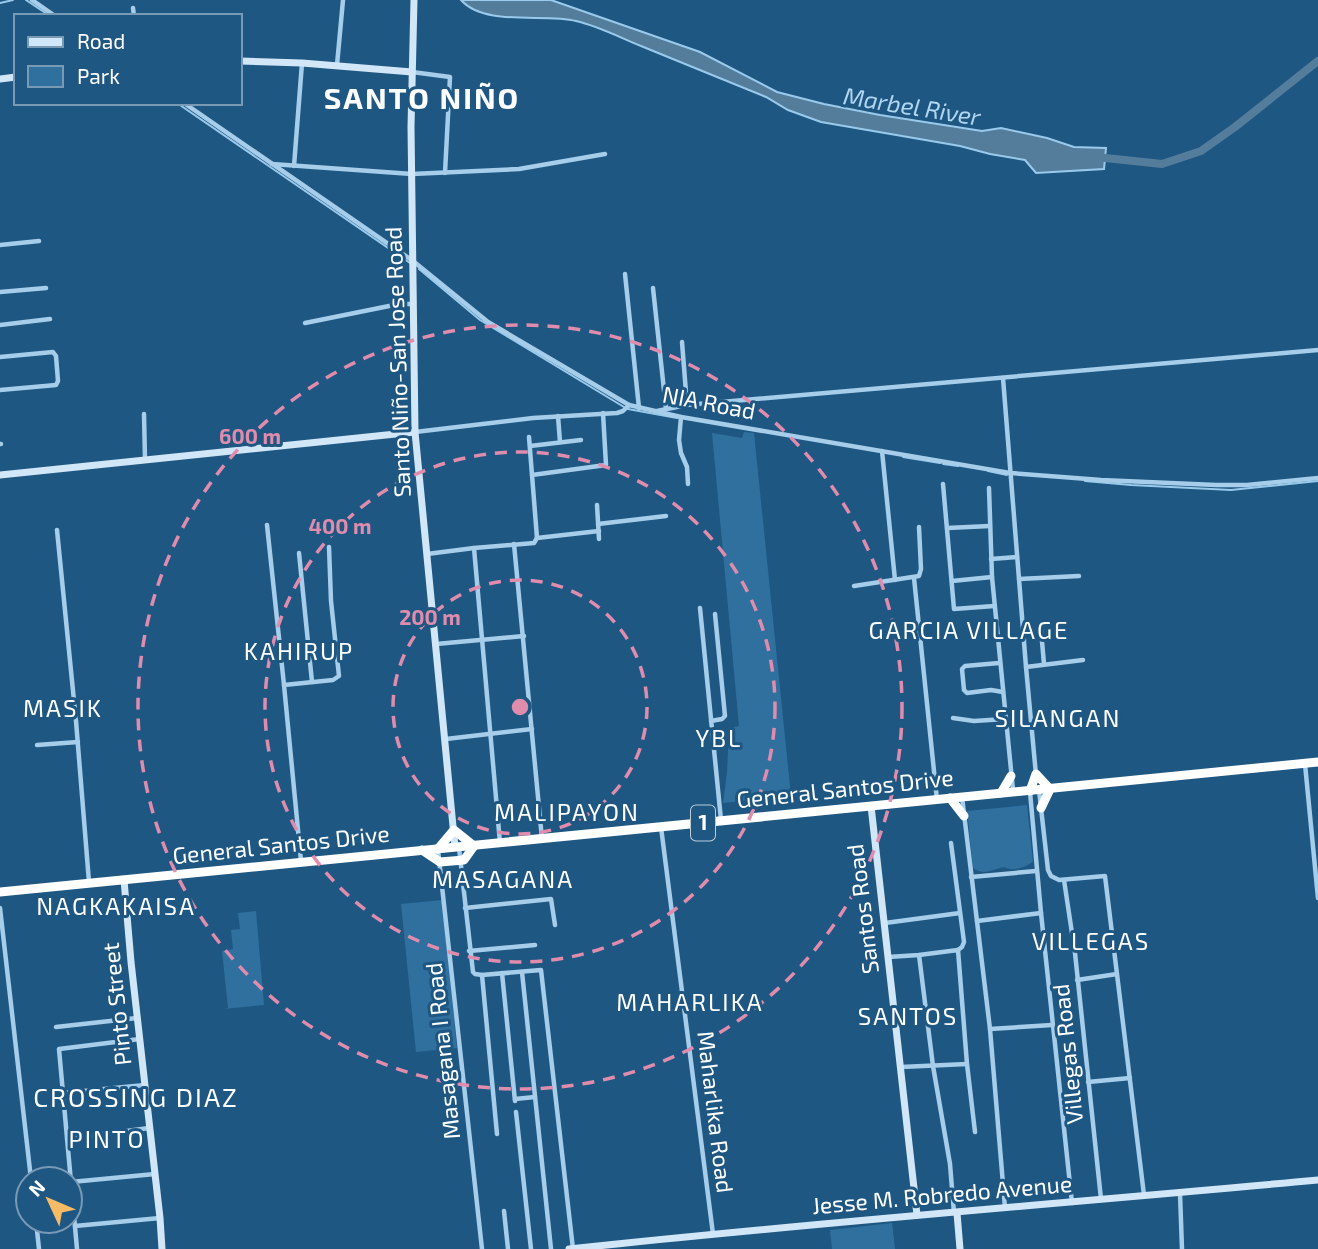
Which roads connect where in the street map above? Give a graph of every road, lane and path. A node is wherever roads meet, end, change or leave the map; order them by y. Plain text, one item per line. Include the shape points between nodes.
1 (32, 0) edge
2 (343, 0) edge
3 (414, 0) edge
4 (133, 8) dead end
5 (52, 14) edge
6 (134, 14) edge
7 (242, 61) edge
8 (302, 63) junction
9 (337, 66) junction
10 (412, 72) junction
11 (187, 105) edge
12 (605, 154) dead end
13 (271, 164) junction
14 (294, 166) junction
15 (445, 173) junction
16 (412, 174) junction
17 (39, 241) dead end
18 (0, 245) edge
19 (413, 261) junction
20 (625, 274) dead end
21 (46, 288) dead end
22 (653, 288) dead end
23 (0, 292) edge
24 (414, 304) junction
25 (50, 319) dead end
26 (305, 323) dead end
27 (0, 325) edge
28 (682, 342) dead end
29 (1318, 350) edge
30 (0, 357) edge
31 (1003, 378) junction
32 (0, 390) edge
33 (629, 405) junction
34 (687, 405) junction
35 (639, 408) junction
36 (666, 409) junction
37 (656, 411) junction
38 (603, 413) junction
39 (144, 414) dead end
40 (558, 416) junction
41 (680, 419) junction
42 (415, 432) junction
43 (529, 437) dead end
44 (581, 440) dead end
45 (560, 442) junction
46 (530, 446) junction
47 (882, 451) junction
48 (145, 460) junction
49 (1010, 473) junction
50 (0, 475) edge
51 (532, 475) junction
52 (1318, 478) edge
53 (688, 484) dead end
54 (943, 484) dead end
55 (989, 488) dead end
56 (597, 505) dead end
57 (666, 516) dead end
58 (598, 524) junction
59 (267, 525) dead end
60 (990, 526) junction
61 (919, 527) dead end
62 (947, 528) junction
63 (57, 530) dead end
64 (598, 531) junction
65 (537, 538) junction
66 (599, 539) dead end
67 (514, 544) junction
68 (329, 547) dead end
69 (474, 548) junction
70 (299, 554) dead end
71 (427, 554) junction
72 (1017, 556) junction
73 (991, 559) junction
74 (1079, 576) dead end
75 (992, 577) junction
76 (914, 578) junction
77 (1019, 579) junction
78 (895, 580) junction
79 (952, 581) junction
80 (854, 586) dead end
81 (994, 606) junction
82 (700, 608) dead end
83 (715, 614) dead end
84 (1041, 630) dead end
85 (524, 636) junction
86 (483, 640) junction
87 (436, 644) junction
88 (1083, 660) dead end
89 (1000, 663) junction
90 (1044, 664) junction
91 (1026, 667) junction
92 (312, 682) junction
93 (284, 685) junction
94 (1003, 692) junction
95 (953, 718) dead end
96 (1005, 719) junction
97 (711, 721) junction
98 (532, 729) junction
99 (491, 733) junction
100 (446, 739) junction
101 (78, 742) junction
102 (37, 745) dead end
103 (1318, 762) edge
104 (1304, 763) junction
105 (1036, 774) junction
106 (1011, 776) junction
107 (1050, 789) junction
108 (1034, 790) junction
109 (1013, 792) junction
110 (1001, 793) junction
111 (962, 797) junction
112 (950, 798) junction
113 (937, 800) junction
114 (871, 806) junction
115 (1041, 808) junction
116 (964, 816) junction
117 (721, 821) junction
118 (661, 827) junction
119 (454, 830) junction
120 (542, 839) junction
121 (500, 843) junction
122 (951, 843) dead end
123 (474, 846) junction
124 (457, 847) junction
125 (438, 849) junction
126 (422, 850) junction
127 (460, 860) junction
128 (301, 862) junction
129 (440, 862) junction
130 (1036, 871) junction
131 (971, 877) junction
132 (124, 880) junction
133 (1064, 880) junction
134 (89, 883) junction
135 (0, 892) edge
136 (1318, 898) edge
137 (0, 908) edge
138 (465, 908) junction
139 (1041, 913) junction
140 (960, 914) junction
141 (977, 920) junction
142 (884, 923) junction
143 (555, 925) dead end
144 (534, 945) dead end
145 (958, 950) junction
146 (469, 951) junction
147 (2, 953) edge
148 (919, 955) junction
149 (888, 957) junction
150 (522, 972) junction
151 (502, 974) junction
152 (1117, 974) junction
153 (482, 975) junction
154 (1077, 980) junction
155 (137, 1018) junction
156 (1052, 1025) junction
157 (56, 1027) dead end
158 (990, 1029) junction
159 (140, 1039) junction
160 (967, 1065) junction
161 (933, 1066) junction
162 (901, 1067) junction
163 (1130, 1078) junction
164 (1088, 1082) junction
165 (145, 1085) junction
166 (63, 1093) junction
167 (535, 1097) junction
168 (516, 1112) dead end
169 (150, 1128) junction
170 (975, 1132) dead end
171 (497, 1134) dead end
172 (67, 1139) junction
173 (29, 1165) edge
174 (69, 1165) edge
175 (155, 1174) junction
176 (1318, 1180) edge
177 (84, 1181) edge
178 (1180, 1193) junction
179 (1144, 1196) junction
180 (1102, 1200) junction
181 (1072, 1203) junction
182 (1005, 1209) junction
183 (505, 1211) dead end
184 (956, 1213) junction
185 (917, 1215) junction
186 (160, 1217) junction
187 (84, 1225) edge
188 (713, 1235) junction
189 (162, 1249) edge
190 (482, 1249) edge
191 (508, 1249) edge
192 (531, 1249) edge
193 (551, 1249) edge
194 (571, 1249) edge
195 (960, 1249) edge
196 (1182, 1249) edge

1 - 5 street
2 - 9 street
3 - 10 main road, Santo Niño-San Jose Road
4 - 6 street
7 - 8 main road
8 - 9 main road
8 - 14 street
9 - 10 main road
10 - 15 street via 450,77
10 - 16 main road, Santo Niño-San Jose Road
11 - 13 street, NIA Road
12 - 15 street via 519,169
13 - 14 street
13 - 19 street, NIA Road
14 - 16 street
15 - 16 street
16 - 19 main road, Santo Niño-San Jose Road
17 - 18 street
19 - 24 main road, Santo Niño-San Jose Road
19 - 33 street, NIA Road via 488,322
20 - 35 street
21 - 23 street
22 - 36 street
24 - 26 street
24 - 42 main road, Santo Niño-San Jose Road
25 - 27 street
28 - 34 street
29 - 31 street
30 - 32 street via 53,352 58,382
31 - 34 street
31 - 49 street
33 - 35 street, NIA Road
33 - 38 street via 620,412
34 - 36 street
35 - 37 street, NIA Road
36 - 37 street
37 - 41 street, NIA Road
38 - 40 street
38 - 51 street via 606,466
39 - 48 street
40 - 42 street
40 - 45 street
41 - 47 street, NIA Road
41 - 53 street via 679,440
42 - 48 main road
42 - 71 main road, Santo Niño-San Jose Road
43 - 46 street
44 - 45 street
45 - 46 street
46 - 51 street
47 - 49 street, NIA Road
47 - 78 street
48 - 50 main road
49 - 52 street, NIA Road via 1216,485
49 - 72 street
51 - 65 street
54 - 62 street
55 - 60 street
56 - 58 street
57 - 58 street
58 - 64 street
59 - 93 street
60 - 62 street
60 - 73 street
61 - 76 street via 921,571
62 - 79 street
63 - 101 street
64 - 65 street
64 - 66 street
65 - 67 street via 534,543
67 - 69 street
67 - 85 street
68 - 92 street via 339,673 333,680
69 - 71 street
69 - 86 street
70 - 92 street
71 - 87 main road, Santo Niño-San Jose Road
72 - 73 street
72 - 77 street
73 - 75 street
74 - 77 street
75 - 79 street
75 - 81 street
76 - 78 street
76 - 113 street
77 - 91 street
78 - 80 street
79 - 81 street via 954,609
81 - 89 street
82 - 97 street
83 - 97 street via 725,716
84 - 90 street
85 - 86 street
85 - 98 street
86 - 87 street
86 - 99 street
87 - 100 main road, Santo Niño-San Jose Road
88 - 90 street
89 - 94 street
89 - 94 street via 965,666 964,690
90 - 91 street
91 - 105 street
92 - 93 street
93 - 128 street
94 - 96 street
95 - 96 street
96 - 106 street
97 - 117 street
98 - 99 street
98 - 120 street
99 - 100 street
99 - 121 street
100 - 119 main road, Santo Niño-San Jose Road
101 - 102 street
101 - 134 street
103 - 104 highway, General Santos Drive / 1
104 - 107 highway, General Santos Drive / 1
104 - 136 street
105 - 107 highway
105 - 108 highway
106 - 109 street
106 - 110 highway
107 - 108 highway, General Santos Drive / 1
107 - 115 highway
108 - 109 highway, General Santos Drive / 1
108 - 115 street, Villegas Road
108 - 130 street
109 - 110 highway, General Santos Drive / 1
110 - 111 highway, General Santos Drive / 1
111 - 112 highway, General Santos Drive / 1
111 - 116 street
112 - 113 highway, General Santos Drive / 1
112 - 116 highway
113 - 114 highway, General Santos Drive / 1
114 - 117 highway, General Santos Drive / 1
114 - 142 main road, Santos Road
115 - 133 street, Villegas Road via 1049,873
116 - 131 street
117 - 118 highway, General Santos Drive / 1
118 - 120 highway, General Santos Drive / 1
118 - 188 street, Maharlika Road
119 - 123 highway
119 - 124 main road, Santo Niño-San Jose Road
119 - 125 highway
120 - 121 highway, General Santos Drive / 1
121 - 123 highway, General Santos Drive / 1
122 - 140 street
123 - 124 highway, General Santos Drive / 1
123 - 127 highway
124 - 125 highway, General Santos Drive / 1
124 - 127 street
125 - 126 highway, General Santos Drive / 1
125 - 129 street, Masagana I Road
126 - 128 highway, General Santos Drive / 1
126 - 129 highway
127 - 129 highway
127 - 138 street
128 - 132 highway, General Santos Drive / 1
129 - 190 street, Masagana I Road
130 - 131 street
130 - 139 street
131 - 141 street
132 - 134 highway, General Santos Drive / 1
132 - 155 main road, Pinto Street
133 - 152 street via 1105,877
133 - 154 street, Villegas Road
134 - 135 highway, General Santos Drive / 1
137 - 147 street
138 - 143 street via 551,899
138 - 146 street
139 - 141 street
139 - 156 street
140 - 142 street
140 - 145 street via 964,944
141 - 158 street
142 - 149 main road, Santos Road
144 - 146 street
145 - 148 street
145 - 160 street
146 - 153 street via 473,972
147 - 173 street
148 - 149 street
148 - 161 street
149 - 162 main road, Santos Road
150 - 151 street
150 - 167 street
150 - 194 street via 541,970
151 - 153 street
151 - 167 street via 515,1100
152 - 154 street
152 - 163 street
153 - 171 street
154 - 164 street, Villegas Road
155 - 157 street
155 - 159 main road, Pinto Street
156 - 158 street
156 - 181 street
158 - 182 street
159 - 165 main road, Pinto Street
159 - 166 street via 59,1049
160 - 161 street
160 - 170 street
161 - 162 street
161 - 184 street
162 - 185 main road, Santos Road
163 - 164 street
163 - 179 street
164 - 180 street, Villegas Road
165 - 166 street
165 - 169 main road, Pinto Street
166 - 172 street
167 - 193 street
168 - 192 street
169 - 172 street
169 - 175 main road, Pinto Street
172 - 174 street
175 - 177 street
175 - 186 main road, Pinto Street
176 - 178 main road, Jesse M. Robredo Avenue
178 - 179 main road, Jesse M. Robredo Avenue
178 - 196 street
179 - 180 main road, Jesse M. Robredo Avenue
180 - 181 main road, Jesse M. Robredo Avenue
181 - 182 main road, Jesse M. Robredo Avenue
182 - 184 main road, Jesse M. Robredo Avenue
183 - 191 street
184 - 185 main road, Jesse M. Robredo Avenue
184 - 195 main road
185 - 188 main road, Jesse M. Robredo Avenue
186 - 187 street
186 - 189 main road, Pinto Street
188 - 194 main road, Jesse M. Robredo Avenue

